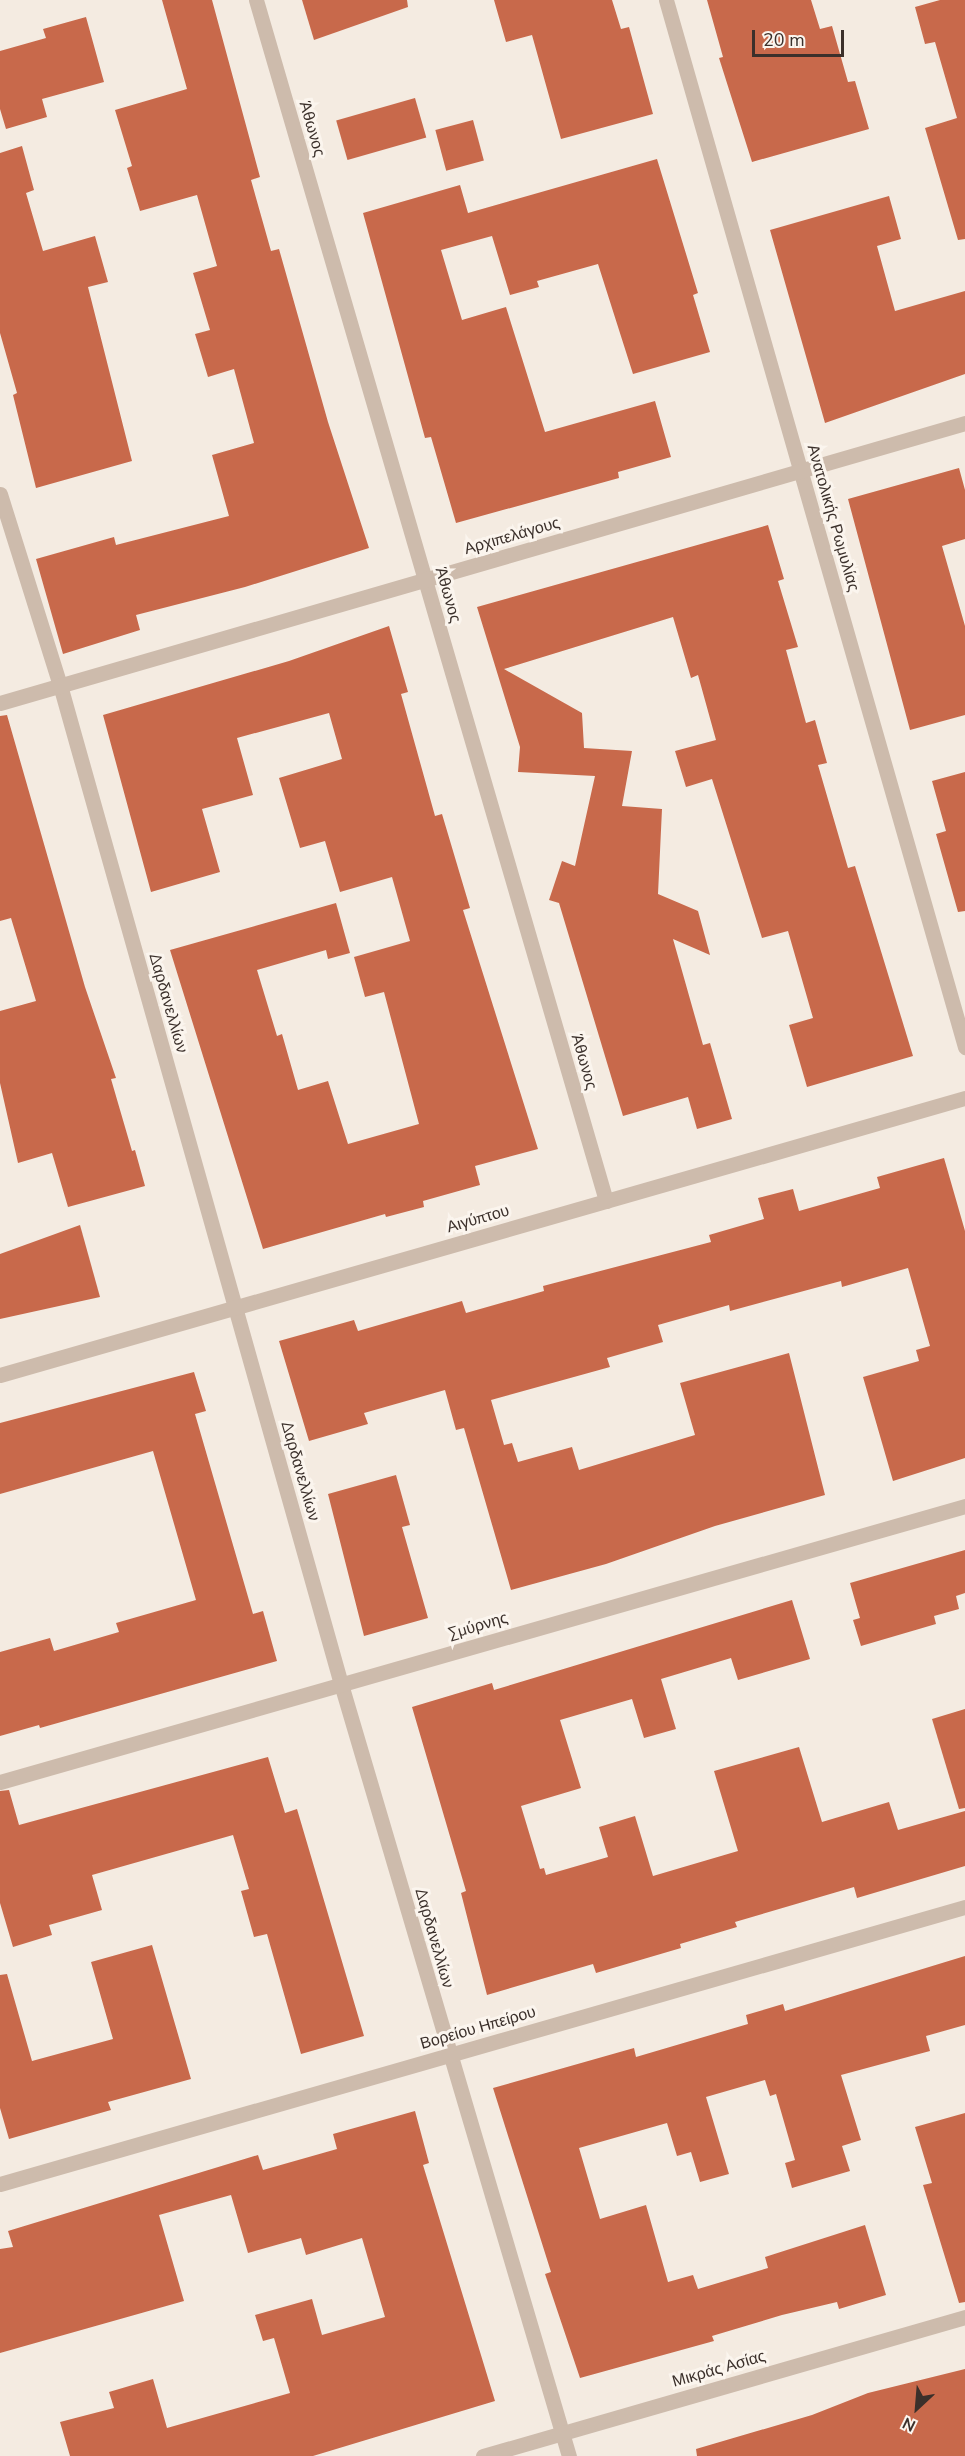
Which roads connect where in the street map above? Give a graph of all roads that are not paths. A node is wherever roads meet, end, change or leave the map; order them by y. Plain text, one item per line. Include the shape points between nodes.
1 (256, 0) edge
2 (666, 0) edge
3 (965, 423) edge
4 (800, 471) junction
5 (0, 494) edge
6 (425, 580) junction
7 (60, 685) junction
8 (0, 703) edge
9 (965, 1047) edge
10 (965, 1098) edge
11 (606, 1201) junction
12 (235, 1307) junction
13 (0, 1375) edge
14 (965, 1506) edge
15 (341, 1684) junction
16 (0, 1782) edge
17 (965, 1907) edge
18 (450, 2055) junction
19 (0, 2184) edge
20 (965, 2317) edge
21 (562, 2433) junction
22 (483, 2456) edge
23 (569, 2456) edge

1 - 6 street, Άθωνος
2 - 4 street, Ανατολικής Ρωμυλίας
3 - 4 street, Αρχιπελάγους
4 - 6 street, Αρχιπελάγους
4 - 9 street, Ανατολικής Ρωμυλίας
5 - 7 street, Δαρδανελλίων
6 - 7 street, Αρχιπελάγους
6 - 11 street, Άθωνος
7 - 8 street, Αρχιπελάγους
7 - 12 street, Δαρδανελλίων
10 - 11 street, Αιγύπτου
11 - 12 street, Αιγύπτου
12 - 13 street, Αιγύπτου
12 - 15 street, Δαρδανελλίων
14 - 15 street, Σμύρνης
15 - 16 street, Σμύρνης
15 - 18 street, Δαρδανελλίων
17 - 18 street, Βορείου Ηπείρου
18 - 19 street, Βορείου Ηπείρου
18 - 21 street, Δαρδανελλίων
20 - 21 street, Μικράς Ασίας
21 - 22 street, Μικράς Ασίας
21 - 23 street, Δαρδανελλίων

